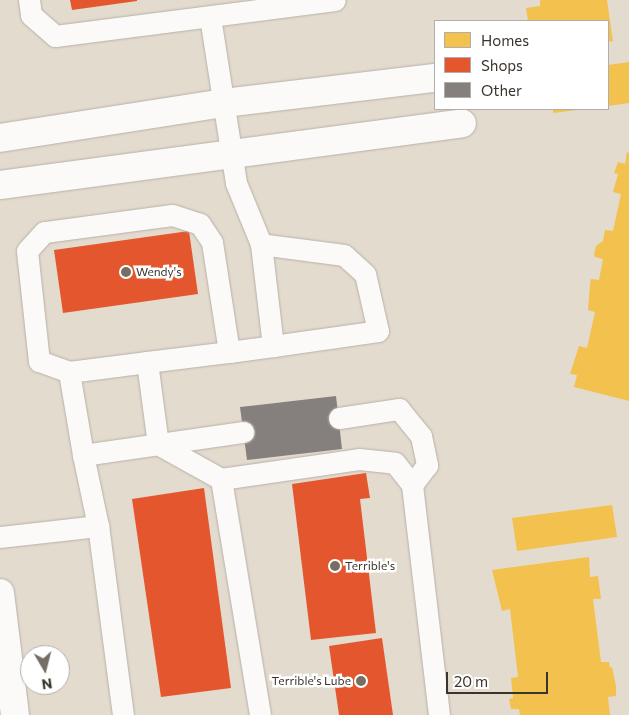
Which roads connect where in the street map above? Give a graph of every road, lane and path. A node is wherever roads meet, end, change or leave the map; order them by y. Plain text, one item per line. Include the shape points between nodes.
1 (29, 0) edge
2 (335, 0) edge
3 (210, 17) junction
4 (434, 78) edge
5 (224, 103) junction
6 (462, 123) dead end
7 (0, 138) edge
8 (232, 154) junction
9 (0, 185) edge
10 (261, 244) junction
11 (273, 346) junction
12 (229, 352) junction
13 (147, 362) junction
14 (69, 372) junction
15 (339, 418) dead end
16 (244, 432) dead end
17 (158, 444) junction
18 (83, 455) junction
19 (220, 479) junction
20 (412, 484) junction
21 (98, 526) junction
22 (0, 538) edge
23 (0, 593) edge
24 (15, 715) edge
25 (123, 715) edge
26 (260, 715) edge
27 (439, 715) edge

1 - 3 lane via 31,15 55,36
2 - 3 lane
3 - 5 lane
4 - 5 street
5 - 7 street
5 - 8 lane
6 - 8 street
8 - 9 street
8 - 10 lane via 236,183
10 - 11 lane
10 - 11 lane via 344,255 365,274 378,331
11 - 12 lane
12 - 13 lane
12 - 14 lane via 212,242 200,224 172,215 44,232 27,250 39,361
13 - 14 lane
13 - 17 lane
14 - 18 lane
15 - 20 lane via 399,409 422,436 426,465
16 - 17 lane
17 - 18 lane
17 - 19 lane
18 - 21 lane
19 - 20 lane via 359,459 395,463
19 - 26 lane
20 - 27 lane
21 - 22 lane
21 - 25 lane
23 - 24 street

